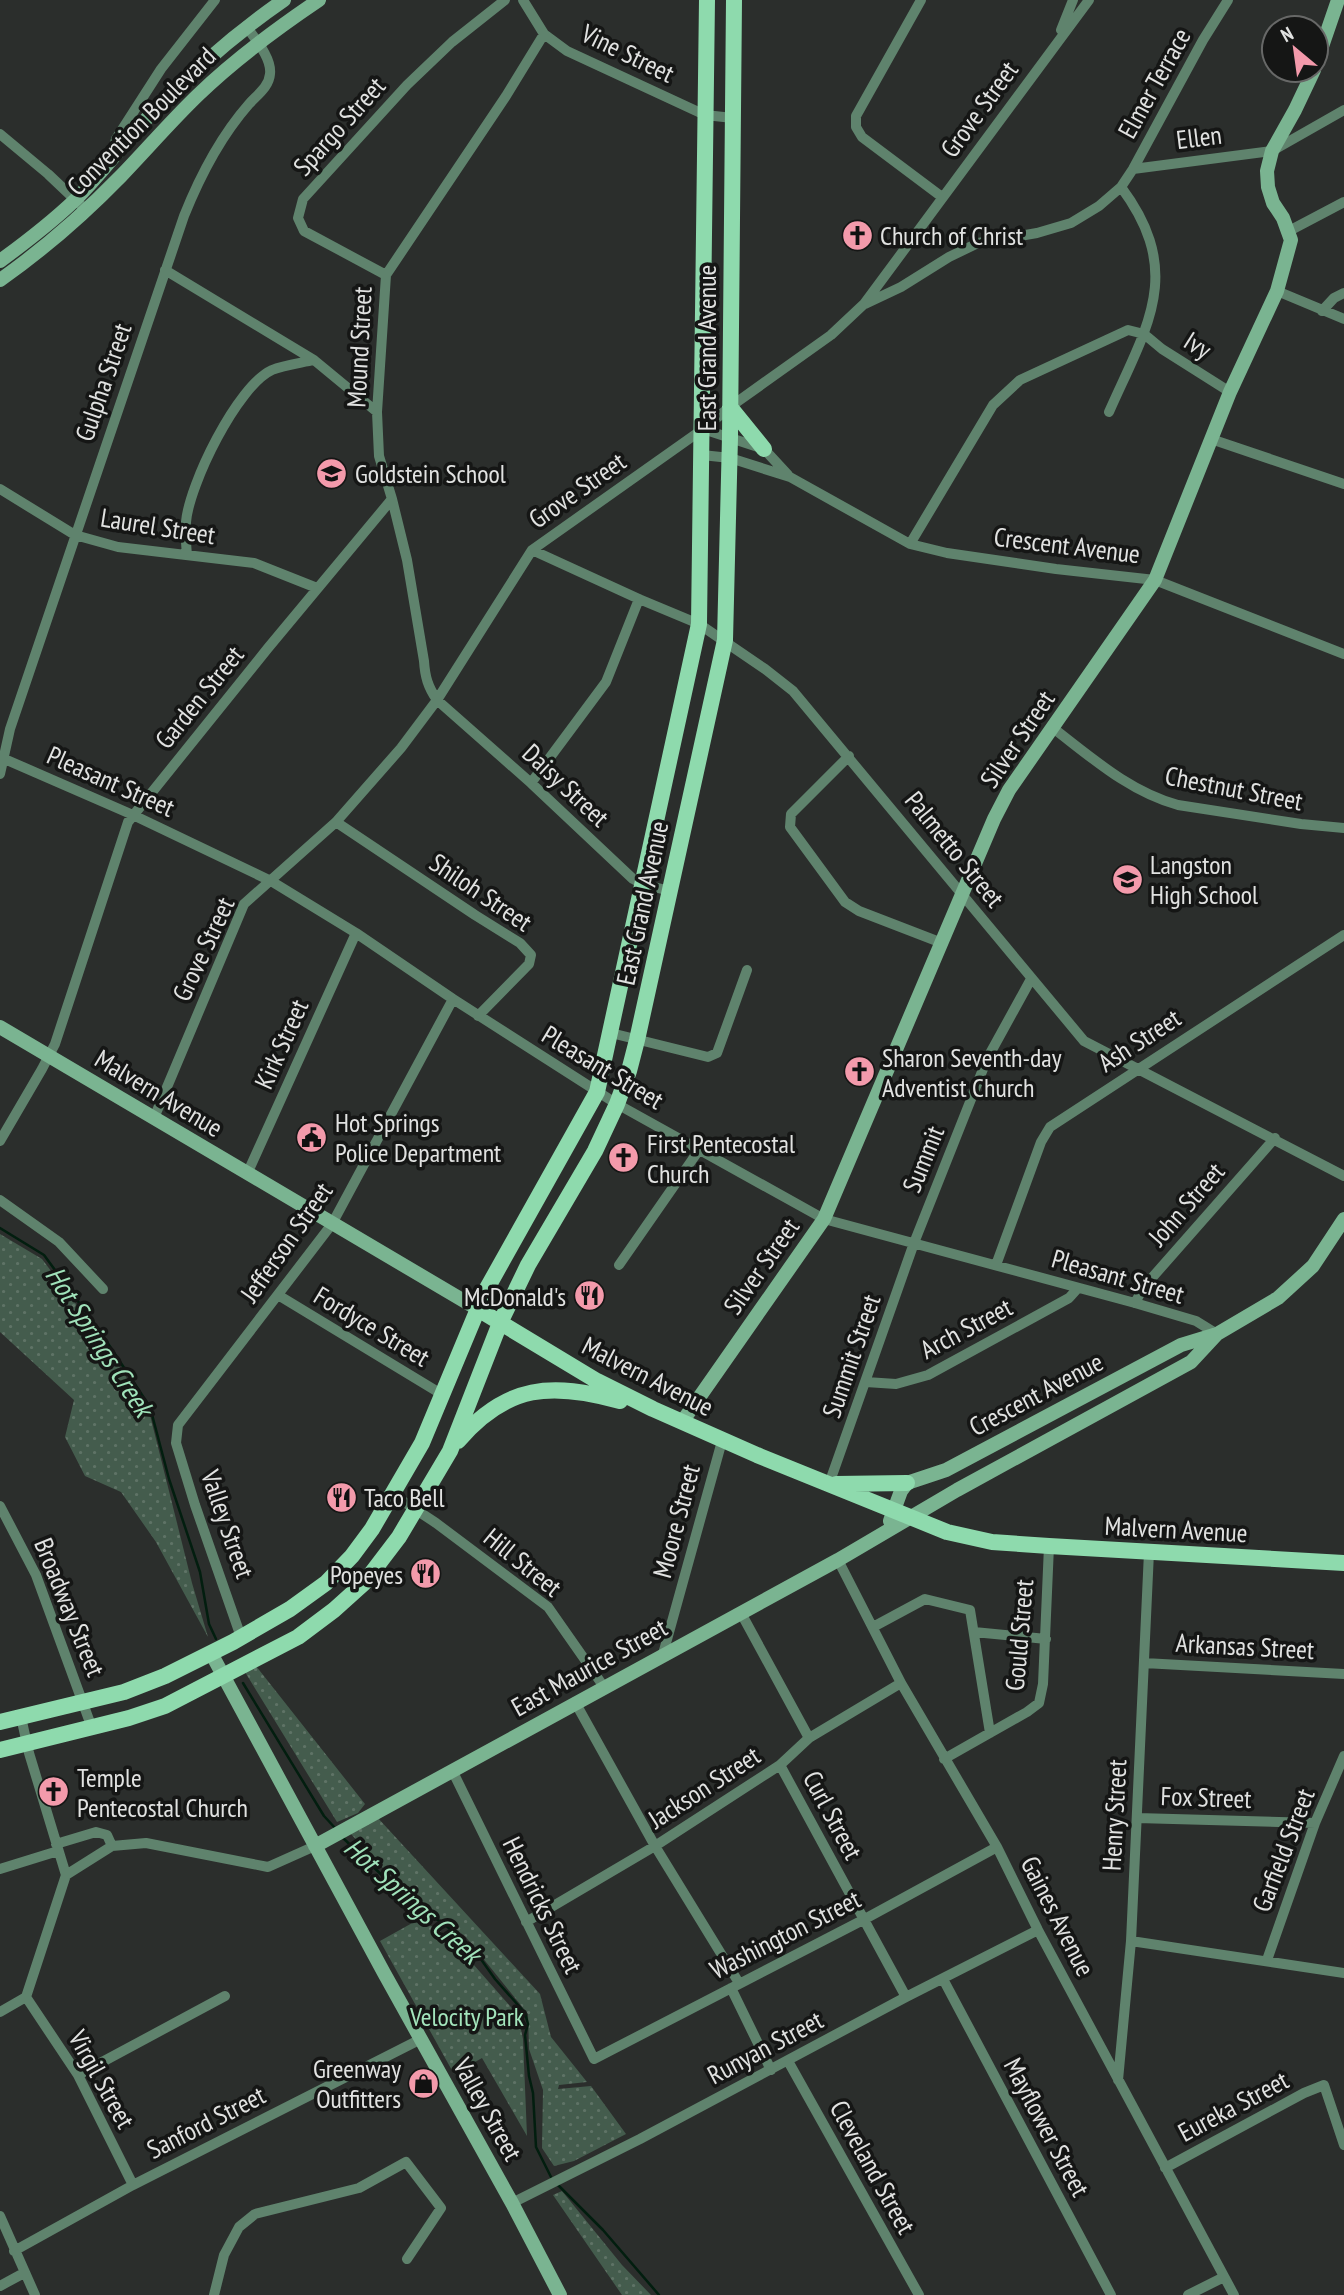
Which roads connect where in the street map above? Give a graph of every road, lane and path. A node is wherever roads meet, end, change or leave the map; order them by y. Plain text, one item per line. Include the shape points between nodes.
1 (215, 0) edge
2 (284, 0) edge
3 (319, 0) edge
4 (505, 0) edge
5 (523, 0) edge
6 (707, 0) edge
7 (734, 0) edge
8 (921, 0) edge
9 (1073, 0) edge
10 (1089, 0) edge
11 (1228, 0) edge
12 (1338, 0) edge
13 (1330, 23) edge
14 (246, 26) junction
15 (544, 34) junction
16 (258, 43) junction
17 (1056, 43) junction
18 (1307, 84) edge
19 (1344, 110) edge
20 (705, 115) junction
21 (733, 118) junction
22 (0, 134) edge
23 (1272, 151) junction
24 (110, 161) junction
25 (1133, 169) junction
26 (1121, 187) junction
27 (942, 197) junction
28 (1344, 202) edge
29 (81, 204) junction
30 (1289, 231) junction
31 (0, 261) edge
32 (165, 270) junction
33 (386, 275) junction
34 (0, 279) edge
35 (1277, 291) junction
36 (1344, 293) edge
37 (864, 304) junction
38 (1322, 311) junction
39 (1344, 319) edge
40 (1144, 334) junction
41 (314, 360) junction
42 (1230, 392) junction
43 (730, 407) junction
44 (377, 412) junction
45 (1109, 412) dead end
46 (703, 429) junction
47 (730, 437) junction
48 (1211, 439) junction
49 (764, 449) junction
50 (702, 455) junction
51 (730, 458) junction
52 (790, 477) junction
53 (1344, 484) edge
54 (0, 489) edge
55 (392, 499) junction
56 (75, 535) junction
57 (910, 544) junction
58 (532, 550) junction
59 (187, 555) junction
60 (1155, 580) junction
61 (317, 588) junction
62 (639, 599) junction
63 (699, 624) junction
64 (725, 640) junction
65 (1344, 654) edge
66 (436, 701) junction
67 (1053, 728) junction
68 (849, 756) junction
69 (2, 757) edge
70 (0, 774) edge
71 (531, 783) junction
72 (133, 815) junction
73 (336, 822) junction
74 (1344, 828) edge
75 (271, 881) junction
76 (642, 884) junction
77 (670, 891) junction
78 (962, 894) junction
79 (356, 933) junction
80 (1344, 935) edge
81 (942, 943) junction
82 (747, 970) dead end
83 (1031, 979) junction
84 (453, 999) junction
85 (478, 1016) junction
86 (0, 1027) edge
87 (611, 1033) junction
88 (637, 1040) junction
89 (49, 1056) junction
90 (1135, 1070) junction
91 (597, 1092) junction
92 (617, 1104) junction
93 (154, 1118) junction
94 (1275, 1138) junction
95 (0, 1141) edge
96 (699, 1150) junction
97 (247, 1174) junction
98 (1344, 1176) edge
99 (0, 1200) edge
100 (824, 1219) junction
101 (1344, 1219) edge
102 (332, 1224) junction
103 (914, 1243) junction
104 (619, 1265) dead end
105 (996, 1265) junction
106 (1077, 1288) junction
107 (103, 1289) dead end
108 (278, 1296) junction
109 (1135, 1303) junction
110 (477, 1308) junction
111 (500, 1323) junction
112 (1217, 1334) junction
113 (866, 1382) junction
114 (443, 1395) junction
115 (1069, 1404) junction
116 (653, 1409) junction
117 (682, 1422) junction
118 (1080, 1424) junction
119 (178, 1425) joint
120 (722, 1441) junction
121 (450, 1451) junction
122 (946, 1470) junction
123 (907, 1483) junction
124 (829, 1484) junction
125 (957, 1490) junction
126 (392, 1494) junction
127 (0, 1506) edge
128 (416, 1509) junction
129 (892, 1511) junction
130 (909, 1518) junction
131 (887, 1533) junction
132 (1049, 1546) junction
133 (1149, 1552) junction
134 (838, 1560) junction
135 (1344, 1563) edge
136 (741, 1613) junction
137 (873, 1627) junction
138 (974, 1632) junction
139 (241, 1637) junction
140 (1046, 1639) junction
141 (211, 1653) junction
142 (663, 1654) junction
143 (1144, 1663) junction
144 (1344, 1674) edge
145 (224, 1677) junction
146 (901, 1683) junction
147 (604, 1687) junction
148 (84, 1702) junction
149 (575, 1702) junction
150 (21, 1717) junction
151 (0, 1722) edge
152 (92, 1728) junction
153 (990, 1733) junction
154 (809, 1738) junction
155 (27, 1744) junction
156 (0, 1750) edge
157 (1344, 1756) edge
158 (944, 1759) junction
159 (780, 1765) junction
160 (452, 1770) junction
161 (1137, 1818) junction
162 (1315, 1823) junction
163 (321, 1842) junction
164 (112, 1846) junction
165 (655, 1846) junction
166 (997, 1847) junction
167 (57, 1848) junction
168 (0, 1869) edge
169 (66, 1875) junction
170 (863, 1920) junction
171 (526, 1922) junction
172 (1038, 1930) junction
173 (1131, 1941) junction
174 (1266, 1960) junction
175 (1344, 1973) edge
176 (943, 1979) junction
177 (735, 1986) junction
178 (225, 1996) dead end
179 (26, 1997) junction
180 (906, 1997) junction
181 (0, 2012) edge
182 (421, 2039) junction
183 (594, 2059) joint
184 (788, 2062) junction
185 (771, 2070) junction
186 (78, 2075) junction
187 (1118, 2080) junction
188 (1344, 2146) edge
189 (1165, 2168) junction
190 (133, 2185) junction
191 (512, 2203) junction
192 (0, 2216) edge
193 (14, 2251) junction
194 (407, 2259) dead end
195 (24, 2273) junction
196 (1224, 2277) junction
197 (0, 2286) edge
198 (35, 2295) edge
199 (214, 2295) edge
200 (560, 2295) edge
201 (919, 2295) edge
202 (1111, 2295) edge
203 (1188, 2295) edge
204 (1234, 2295) edge

1 - 24 street via 161,69 116,139
2 - 14 street, Convention Boulevard
3 - 16 street, Convention Boulevard
4 - 33 street, Spargo Street via 407,85 303,200 298,218 304,231
5 - 15 street, Vine Street
6 - 20 main road, East Grand Avenue
7 - 21 main road, East Grand Avenue
8 - 27 street via 856,116 856,127 862,137
9 - 17 street
10 - 17 street, Grove Street
11 - 25 street, Elmer Terrace
12 - 13 street
14 - 16 street, Gulpha Street
14 - 24 street, Convention Boulevard via 183,82
15 - 20 street, Vine Street via 567,51
15 - 33 street, Mound Street
16 - 29 street, Convention Boulevard
16 - 32 street, Gulpha Street via 271,70 270,78 200,176
17 - 27 street, Grove Street
18 - 23 street
19 - 23 street
20 - 21 street, Vine Street
20 - 46 main road, East Grand Avenue
21 - 43 main road, East Grand Avenue
22 - 29 street
23 - 25 street, Ellen
23 - 30 street via 1268,187
24 - 29 street, Convention Boulevard
25 - 26 street, Elmer Terrace
26 - 37 street, Elmer Terrace via 1072,223 978,243
26 - 40 street via 1149,236 1156,265
27 - 37 street, Grove Street
28 - 30 street
29 - 31 street, Convention Boulevard
29 - 34 street, Convention Boulevard via 48,243
30 - 35 street, Silver Street via 1292,240
32 - 41 street
32 - 56 street, Gulpha Street
33 - 44 street, Mound Street
35 - 38 street
35 - 42 street, Silver Street
36 - 38 street
37 - 43 street, Grove Street via 831,335
38 - 39 street
40 - 42 street, Ivy
40 - 45 street
40 - 57 street via 1128,330 1020,380 993,405
41 - 44 street
41 - 59 street via 271,371 245,393 227,419 194,488 186,522
42 - 48 street, Silver Street
43 - 46 street, Grove Street
43 - 47 main road, East Grand Avenue
43 - 49 main road
44 - 55 street, Mound Street via 379,456
46 - 47 street, Crescent Avenue
46 - 50 main road, East Grand Avenue
46 - 58 street, Grove Street
47 - 49 street, Crescent Avenue
47 - 51 main road, East Grand Avenue
48 - 53 street
48 - 60 street, Silver Street
49 - 52 street, Crescent Avenue
50 - 51 street, Crescent Avenue
50 - 63 main road, East Grand Avenue
51 - 52 street, Crescent Avenue
51 - 64 main road, East Grand Avenue
52 - 57 street, Crescent Avenue
54 - 56 street, Laurel Street
55 - 61 street, Garden Street
55 - 66 street, Mound Street via 407,560 425,676
56 - 59 street, Laurel Street via 118,547
56 - 69 street, Gulpha Street
57 - 60 street, Crescent Avenue via 947,554
58 - 62 street, Palmetto Street
58 - 66 street, Grove Street
59 - 61 street, Laurel Street via 254,563
60 - 65 street, Crescent Avenue
60 - 67 street, Silver Street
61 - 72 street, Garden Street
62 - 63 street, Palmetto Street
62 - 71 street via 606,682
63 - 64 street, Palmetto Street
63 - 76 main road, East Grand Avenue
64 - 68 street, Palmetto Street via 793,691
64 - 77 main road, East Grand Avenue
66 - 71 street, Daisy Street
66 - 73 street, Grove Street
67 - 74 street, Chestnut Street via 1141,792 1160,800
67 - 78 street, Silver Street via 1009,790
68 - 78 street, Palmetto Street
68 - 81 street via 791,814 790,827 845,902
69 - 70 street, Gulpha Street
69 - 72 street, Pleasant Street
71 - 76 street, Daisy Street
72 - 75 street, Pleasant Street
72 - 89 street, Garden Street
73 - 75 street, Grove Street
73 - 85 street, Shiloh Street via 520,943 531,955 529,964
75 - 79 street, Pleasant Street
75 - 93 street, Grove Street via 244,904
76 - 77 street, Daisy Street
76 - 87 main road, East Grand Avenue
77 - 88 main road, East Grand Avenue
78 - 81 street, Silver Street
78 - 83 street, Palmetto Street
79 - 84 street, Pleasant Street
79 - 97 street, Kirk Street
80 - 90 street, Ash Street
81 - 100 street, Silver Street
82 - 88 street via 717,1053 708,1057
83 - 90 street, Palmetto Street via 1084,1041
83 - 103 street, Summit via 987,1059
84 - 85 street, Pleasant Street
84 - 102 street, Jefferson Street
85 - 91 street, Pleasant Street
86 - 89 street, Malvern Avenue
87 - 88 street
87 - 91 main road, East Grand Avenue
88 - 92 main road, East Grand Avenue
89 - 93 street, Malvern Avenue
89 - 95 street, Garden Street
90 - 94 street, Palmetto Street
90 - 105 street, Ash Street via 1050,1127
91 - 92 street, Pleasant Street
91 - 110 main road, East Grand Avenue
92 - 96 street, Pleasant Street
92 - 111 main road, East Grand Avenue
93 - 97 street, Malvern Avenue
94 - 98 street, Palmetto Street
94 - 109 street, John Street via 1143,1288
96 - 100 street, Pleasant Street
96 - 104 street
97 - 102 street, Malvern Avenue
99 - 107 street via 59,1242
100 - 103 street, Pleasant Street
100 - 117 street, Silver Street
101 - 112 street, Crescent Avenue via 1313,1266 1278,1298
102 - 108 street, Jefferson Street
102 - 110 street, Malvern Avenue
103 - 105 street, Pleasant Street
103 - 113 street, Summit Street
105 - 106 street, Pleasant Street
106 - 109 street, Pleasant Street
106 - 113 street, Arch Street via 1069,1298 928,1375 895,1384
108 - 114 street, Fordyce Street
108 - 119 street, Jefferson Street
109 - 112 street, Pleasant Street via 1196,1321
110 - 111 main road, Malvern Avenue
110 - 114 main road, East Grand Avenue
111 - 116 main road, Malvern Avenue
111 - 121 main road, East Grand Avenue
112 - 115 street, Crescent Avenue via 1181,1345
112 - 118 street, Crescent Avenue via 1191,1362
113 - 124 street, Summit Street
114 - 126 main road, East Grand Avenue
115 - 118 street
115 - 122 street, Crescent Avenue
116 - 117 main road, Malvern Avenue
116 - 121 main road via 564,1389 517,1395 484,1415
117 - 120 main road, Malvern Avenue
118 - 125 street, Crescent Avenue
119 - 139 street, Valley Street via 176,1443
120 - 124 main road, Malvern Avenue
120 - 142 street, Moore Street
121 - 128 main road, East Grand Avenue
122 - 123 street, Crescent Avenue
122 - 125 street
123 - 124 main road
123 - 129 street
124 - 129 main road, Malvern Avenue
125 - 130 street, Crescent Avenue
126 - 128 street, Hill Street
126 - 139 main road, East Grand Avenue via 352,1556 326,1583
127 - 148 street, Broadway Street via 36,1575
128 - 145 main road, East Grand Avenue via 364,1583 334,1610 298,1637
128 - 147 street, Hill Street via 548,1607
129 - 130 main road, Malvern Avenue
129 - 131 street
130 - 131 street, East Maurice Street
130 - 132 main road, Malvern Avenue via 992,1542
131 - 134 street, East Maurice Street
132 - 133 main road, Malvern Avenue
132 - 140 street, Gould Street
133 - 135 main road, Malvern Avenue
133 - 143 street, Henry Street
134 - 136 street, East Maurice Street
134 - 137 street, Gaines Avenue
136 - 142 street, East Maurice Street
136 - 154 street
137 - 138 street via 925,1599 970,1610
137 - 146 street, Gaines Avenue
138 - 140 street
138 - 153 street
139 - 141 main road, East Grand Avenue
140 - 153 street, Gould Street via 1039,1703
141 - 145 street, Valley Street
141 - 148 main road, East Grand Avenue via 148,1684
142 - 147 street, East Maurice Street
143 - 144 street, Arkansas Street
143 - 161 street, Henry Street
145 - 152 main road, East Grand Avenue via 165,1706
145 - 163 street, Valley Street
146 - 154 street, Jackson Street
146 - 158 street, Gaines Avenue
147 - 149 street, East Maurice Street
148 - 150 main road, East Grand Avenue
148 - 152 street, Broadway Street
149 - 160 street, East Maurice Street
149 - 165 street
150 - 151 main road, East Grand Avenue
150 - 155 street
152 - 155 main road, East Grand Avenue
153 - 158 street, Gould Street
154 - 159 street, Jackson Street
155 - 156 main road, East Grand Avenue
155 - 167 street
157 - 162 street, Garfield Street
158 - 166 street, Gaines Avenue
159 - 165 street, Jackson Street
159 - 170 street, Curl Street
160 - 163 street, East Maurice Street
160 - 171 street, Hendricks Street
161 - 162 street, Fox Street
161 - 173 street, Henry Street
162 - 174 street, Garfield Street
163 - 164 street via 268,1867 146,1843
163 - 182 street, Valley Street
164 - 167 street via 107,1835 96,1832
164 - 169 street
165 - 171 street, Jackson Street
165 - 177 street
166 - 170 street, Washington Street
166 - 172 street, Gaines Avenue
167 - 168 street
167 - 169 street
169 - 179 street
170 - 177 street, Washington Street
170 - 180 street, Curl Street
171 - 183 street, Hendricks Street
172 - 176 street, Runyan Street
172 - 187 street, Gaines Avenue
173 - 174 street
173 - 187 street, Henry Street
174 - 175 street
176 - 180 street, Runyan Street
176 - 202 street, Mayflower Street
177 - 183 street, Washington Street
177 - 185 street
178 - 186 street
179 - 181 street
179 - 186 street, Virgil Street
180 - 184 street, Runyan Street
182 - 190 street, Sanford Street
182 - 191 street, Valley Street
184 - 185 street, Runyan Street
184 - 201 street, Cleveland Street
185 - 191 street, Runyan Street
186 - 190 street, Virgil Street
187 - 189 street, Gaines Avenue
188 - 189 street, Eureka Street via 1324,2085
189 - 196 street, Gaines Avenue
190 - 193 street, Sanford Street
191 - 200 street, Valley Street
192 - 193 street
193 - 195 street
194 - 199 street via 441,2208 406,2162 359,2188 254,2214 239,2227 224,2255
195 - 197 street
195 - 198 street
196 - 203 street
196 - 204 street, Gaines Avenue

